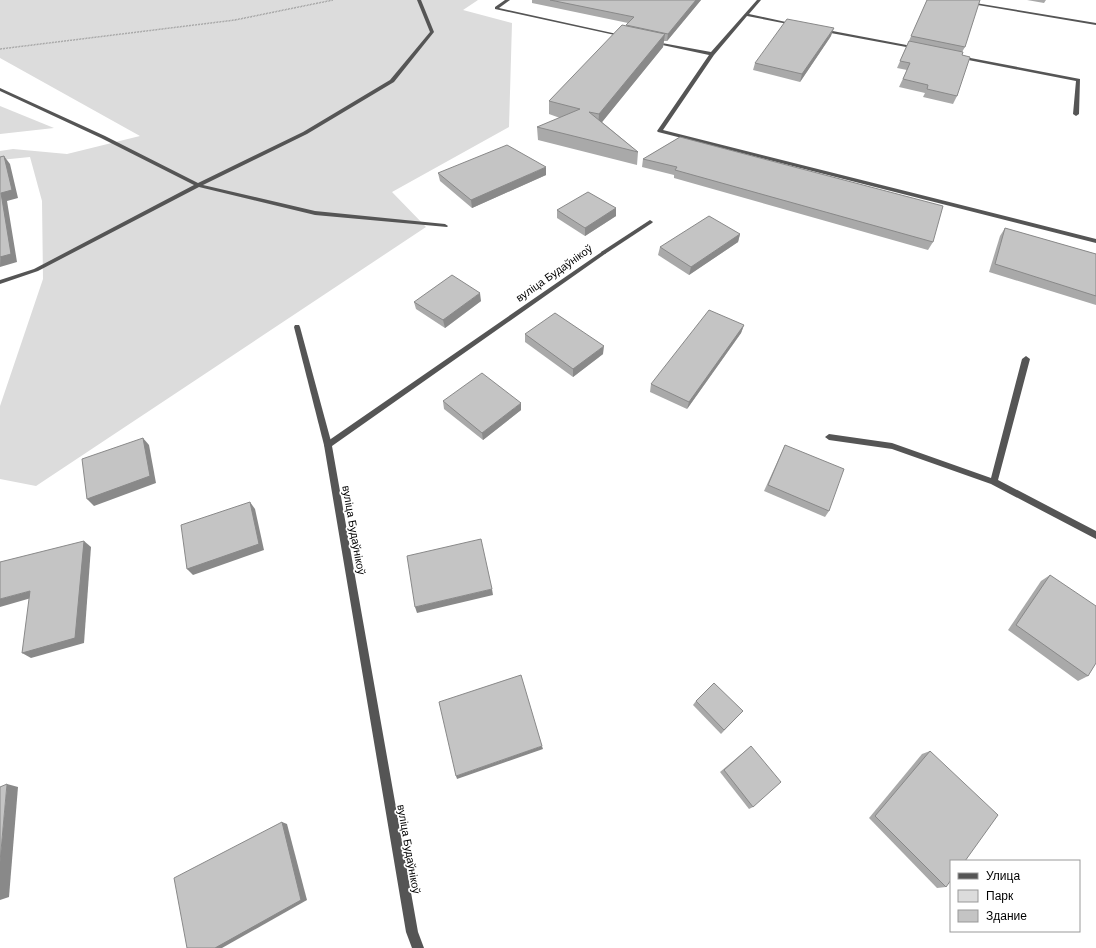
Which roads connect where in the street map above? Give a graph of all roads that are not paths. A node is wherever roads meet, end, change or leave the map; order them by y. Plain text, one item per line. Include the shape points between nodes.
1 (420, 0) edge
2 (508, 0) edge
3 (759, 0) edge
4 (950, 0) edge
5 (747, 15) junction
6 (1096, 24) edge
7 (801, 26) edge
8 (816, 29) edge
9 (631, 37) edge
10 (646, 40) edge
11 (924, 50) edge
12 (712, 54) junction
13 (955, 56) edge
14 (0, 89) edge
15 (1076, 114) dead end
16 (198, 185) junction
17 (650, 222) dead end
18 (445, 226) dead end
19 (1096, 242) edge
20 (0, 282) edge
21 (297, 327) dead end
22 (1026, 359) dead end
23 (829, 436) dead end
24 (328, 446) junction
25 (994, 482) junction
26 (1096, 536) edge
27 (418, 948) edge

1 - 16 street via 432,32 392,81 305,133
2 - 9 street via 496,8
3 - 5 street
4 - 6 street
5 - 7 street
5 - 12 street
8 - 11 street
10 - 12 street
12 - 19 street via 660,131
13 - 15 street via 1078,80
14 - 16 street
16 - 18 street via 315,214
16 - 20 street via 36,270
17 - 24 street, вуліца Будаўнікоў
21 - 24 street
22 - 25 street
23 - 25 street via 892,446
24 - 27 street, вуліца Будаўнікоў via 412,932
25 - 26 street

